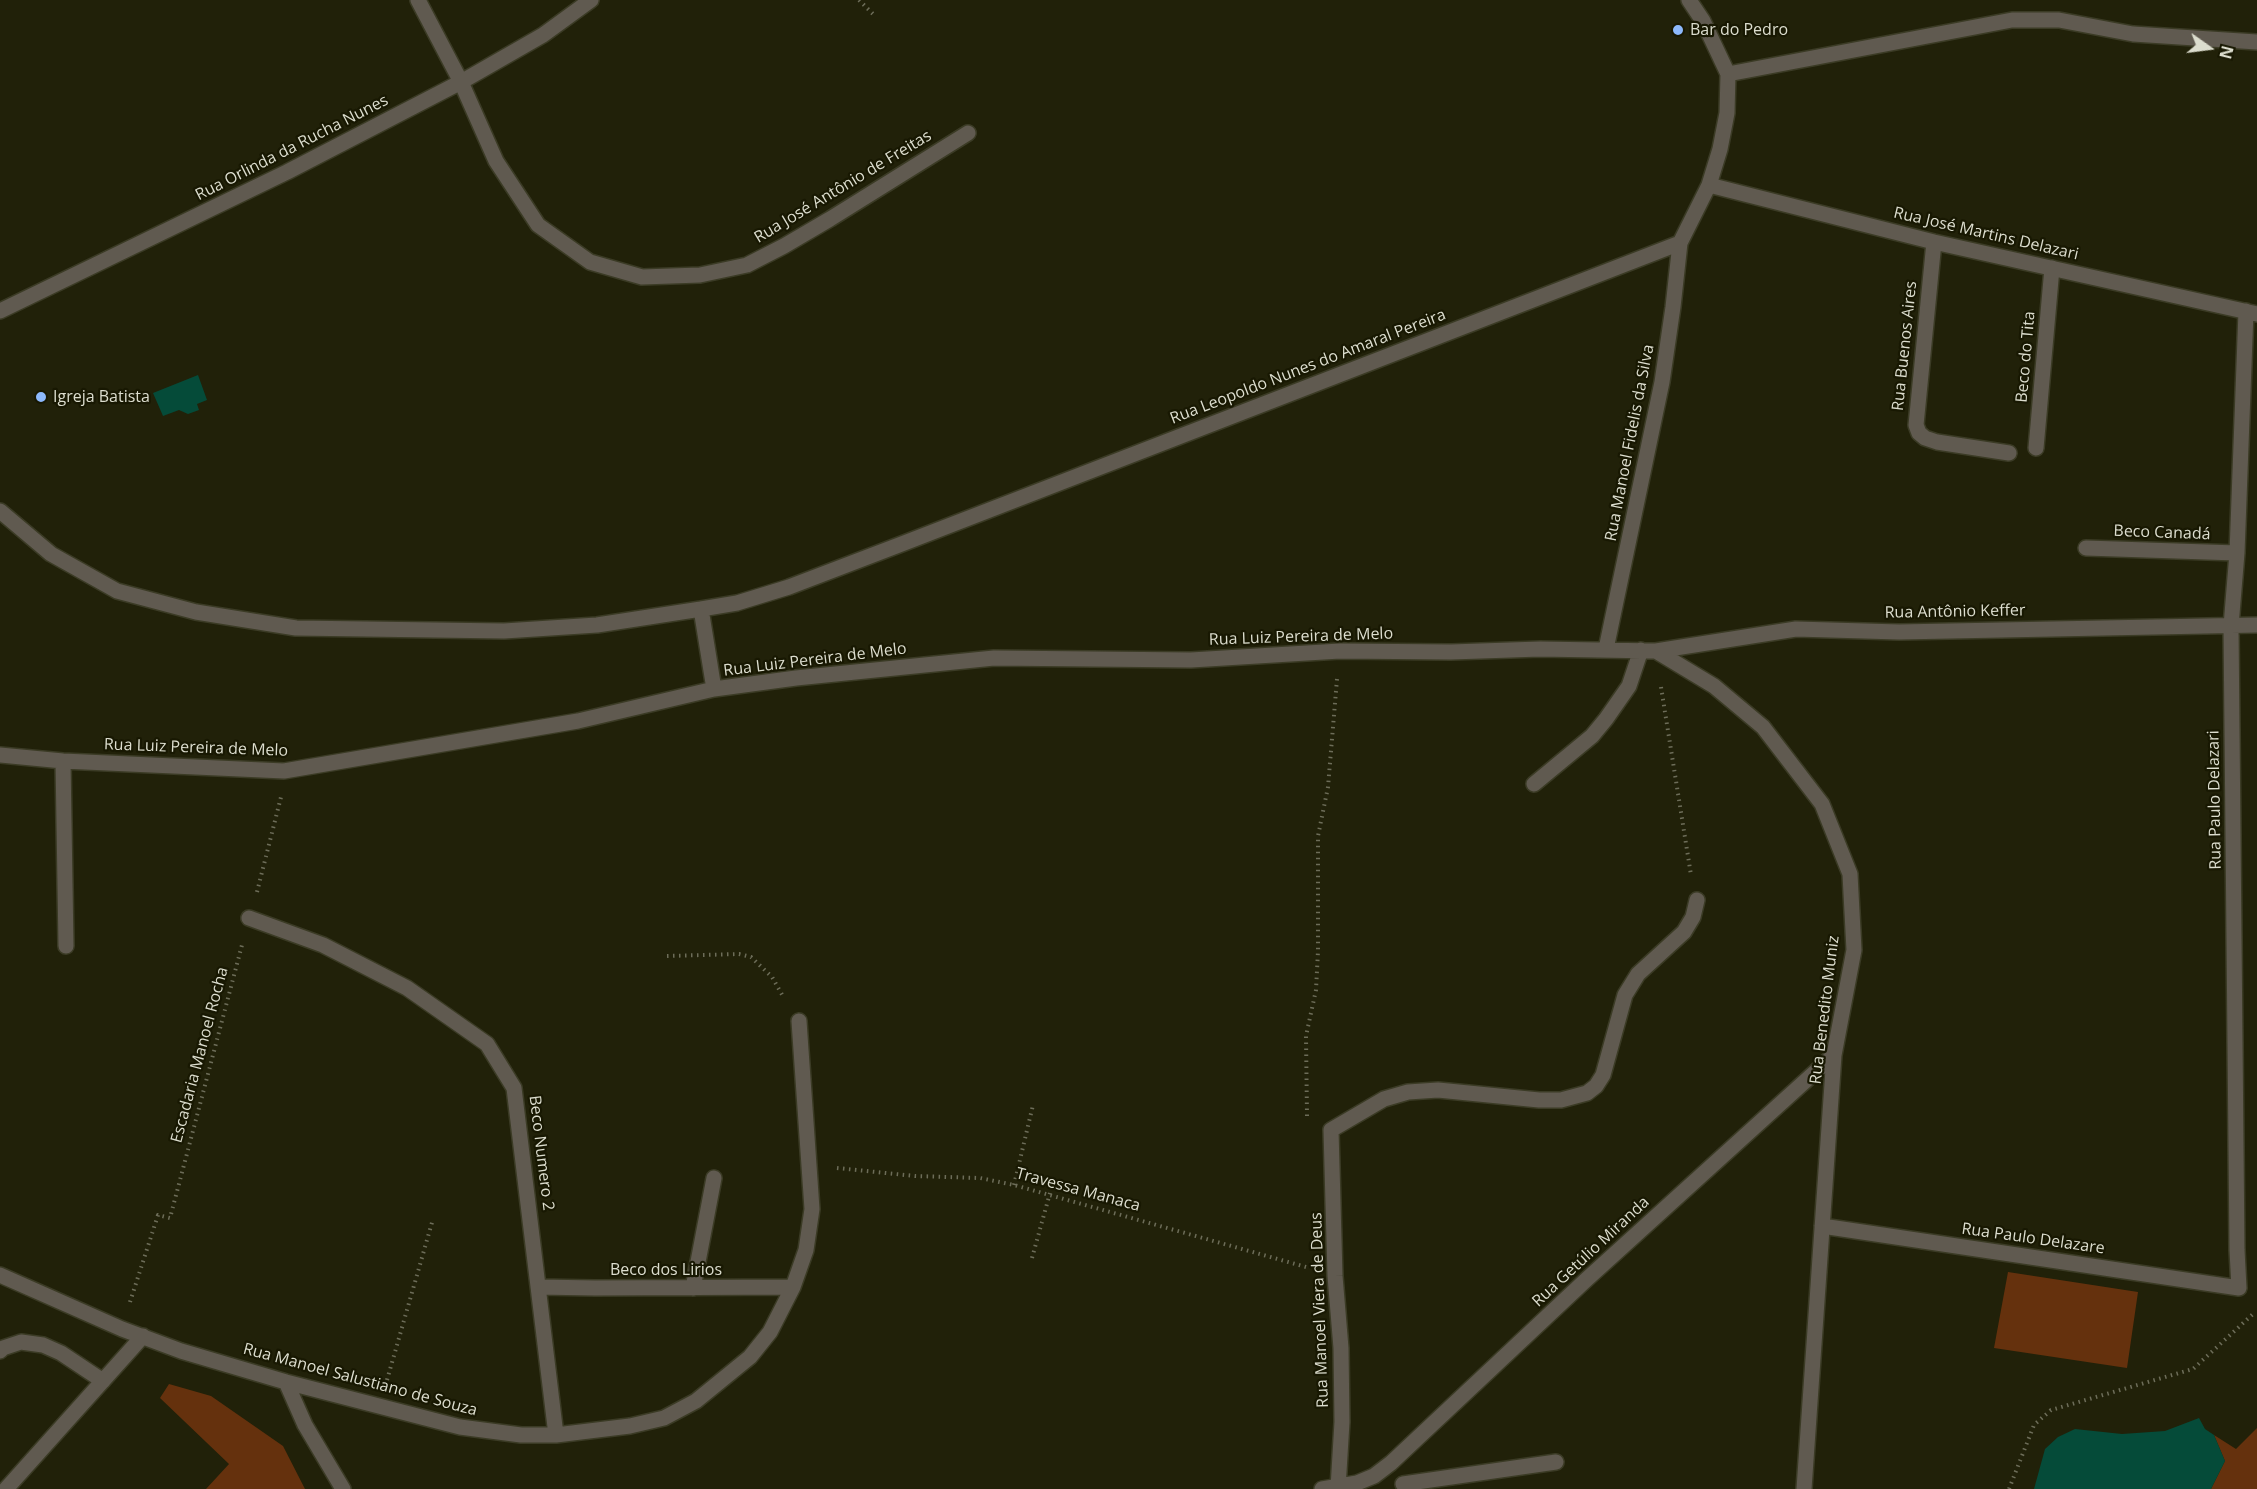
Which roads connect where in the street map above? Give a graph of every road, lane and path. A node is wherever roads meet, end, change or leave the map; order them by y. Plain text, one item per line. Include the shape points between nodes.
1 (418, 0) edge
2 (591, 0) edge
3 (859, 0) edge
4 (1689, 0) edge
5 (873, 14) dead end
6 (2257, 42) edge
7 (1728, 74) junction
8 (462, 82) junction
9 (968, 133) dead end
10 (1709, 185) junction
11 (1934, 242) junction
12 (1680, 243) junction
13 (2052, 268) junction
14 (0, 311) edge
15 (2251, 312) edge
16 (2036, 448) dead end
17 (2009, 453) dead end
18 (0, 511) edge
19 (2086, 548) dead end
20 (2237, 552) junction
21 (701, 609) junction
22 (2257, 625) edge
23 (2231, 626) junction
24 (1606, 649) junction
25 (1649, 650) junction
26 (1340, 651) junction
27 (714, 689) junction
28 (0, 755) edge
29 (63, 761) junction
30 (284, 771) junction
31 (1534, 784) dead end
32 (1697, 900) joint
33 (249, 918) junction
34 (66, 946) dead end
35 (667, 956) dead end
36 (799, 1021) joint
37 (1834, 1055) junction
38 (1033, 1105) dead end
39 (1331, 1130) junction
40 (809, 1165) junction
41 (714, 1178) dead end
42 (1014, 1185) junction
43 (1050, 1194) junction
44 (434, 1219) dead end
45 (1822, 1226) junction
46 (1032, 1258) dead end
47 (0, 1275) edge
48 (1335, 1276) junction
49 (539, 1287) junction
50 (793, 1287) junction
51 (693, 1288) junction
52 (2239, 1288) joint
53 (2257, 1310) edge
54 (122, 1329) junction
55 (143, 1336) junction
56 (0, 1351) edge
57 (103, 1381) junction
58 (286, 1382) junction
59 (379, 1407) junction
60 (556, 1435) junction
61 (1556, 1462) dead end
62 (1374, 1476) junction
63 (1408, 1486) edge
64 (1338, 1488) edge
65 (6, 1489) edge
66 (343, 1489) edge
67 (1322, 1489) edge
68 (1804, 1489) edge
69 (2009, 1489) edge

1 - 8 street, Rua José Antônio de Freitas
2 - 8 street, Rua Orlinda da Rucha Nunes via 543,35
3 - 5 path
4 - 7 street
6 - 7 street via 2133,34 2059,20 2012,20
7 - 10 street via 1727,113
8 - 9 street, Rua José Antônio de Freitas via 496,161 538,225 590,262 642,277 700,275 747,265 821,225
8 - 14 street, Rua Orlinda da Rucha Nunes
10 - 11 street, Rua José Martins Delazari
10 - 12 street
11 - 13 street, Rua José Martins Delazari
11 - 17 street, Rua Buenos Aires via 1916,425 1919,433 1931,440
12 - 21 street, Rua Leopoldo Nunes do Amaral Pereira via 810,579 737,603
12 - 24 street, Rua Manoel Fidelis da Silva via 1662,382
13 - 15 street, Rua José Martins Delazari
13 - 16 street, Beco do Tita
15 - 20 street, Rua Paulo Delazari
18 - 21 street, Rua Leopoldo Nunes do Amaral Pereira via 51,554 117,591 196,612 296,628 504,631 597,625
19 - 20 street, Beco Canadá
20 - 23 street, Rua Paulo Delazari
21 - 27 street
22 - 23 street, Rua Antônio Keffer
23 - 25 street, Rua Antônio Keffer via 1899,632 1796,629
23 - 52 street, Rua Paulo Delazari
24 - 25 street, Rua Luiz Pereira de Melo
24 - 26 street, Rua Luiz Pereira de Melo
25 - 31 street via 1629,686 1592,736
25 - 32 path
25 - 37 street, Rua Benedito Muniz via 1714,686 1763,727 1822,804 1850,874 1854,950
26 - 27 street, Rua Luiz Pereira de Melo via 1191,660 994,658
26 - 39 path via 1328,787 1318,836 1316,990 1306,1036 1307,1117
27 - 30 street, Rua Luiz Pereira de Melo via 578,720
28 - 29 street, Rua Luiz Pereira de Melo
29 - 30 street, Rua Luiz Pereira de Melo
29 - 34 street
30 - 33 path, Escadaria Manoel Rocha
32 - 39 street via 1684,932 1638,974 1625,995 1603,1075 1587,1093 1561,1100 1539,1100 1438,1090 1408,1092 1384,1099
33 - 49 street, Beco Numero 2 via 323,945 407,988 487,1044 514,1088
33 - 54 path, Escadaria Manoel Rocha via 170,1218 158,1215
35 - 36 path via 751,957 772,977
36 - 40 street, Rua Manoel Salustiano de Souza
37 - 45 street, Rua Benedito Muniz
37 - 62 street, Rua Getúlio Miranda
38 - 42 path
39 - 48 street, Rua Manoel Viera de Deus
40 - 42 path, Travessa Manaca via 980,1178
40 - 50 street, Rua Manoel Salustiano de Souza via 812,1209 806,1250
41 - 51 street
42 - 43 path, Travessa Manaca
43 - 46 path
43 - 48 path, Travessa Manaca
44 - 59 path
45 - 52 street, Rua Paulo Delazare
45 - 68 street, Rua Benedito Muniz
47 - 54 street, Rua Manoel Salustiano de Souza
48 - 64 street, Rua Manoel Viera de Deus via 1341,1347
49 - 51 street, Beco dos Lirios
49 - 60 street, Beco Numero 2
50 - 51 street, Beco dos Lirios
50 - 60 street, Rua Manoel Salustiano de Souza via 770,1332 750,1357 696,1401 664,1418
53 - 69 path via 2193,1369 2051,1410 2034,1425
54 - 55 street, Rua Manoel Salustiano de Souza
55 - 57 street
55 - 58 street, Rua Manoel Salustiano de Souza
56 - 57 street via 21,1342 43,1345
57 - 65 street
58 - 59 street, Rua Manoel Salustiano de Souza
58 - 66 street via 305,1425
59 - 60 street, Rua Manoel Salustiano de Souza via 460,1427
61 - 63 street
62 - 63 street
62 - 64 street, Rua Getúlio Miranda
64 - 67 street, Rua Getúlio Miranda

